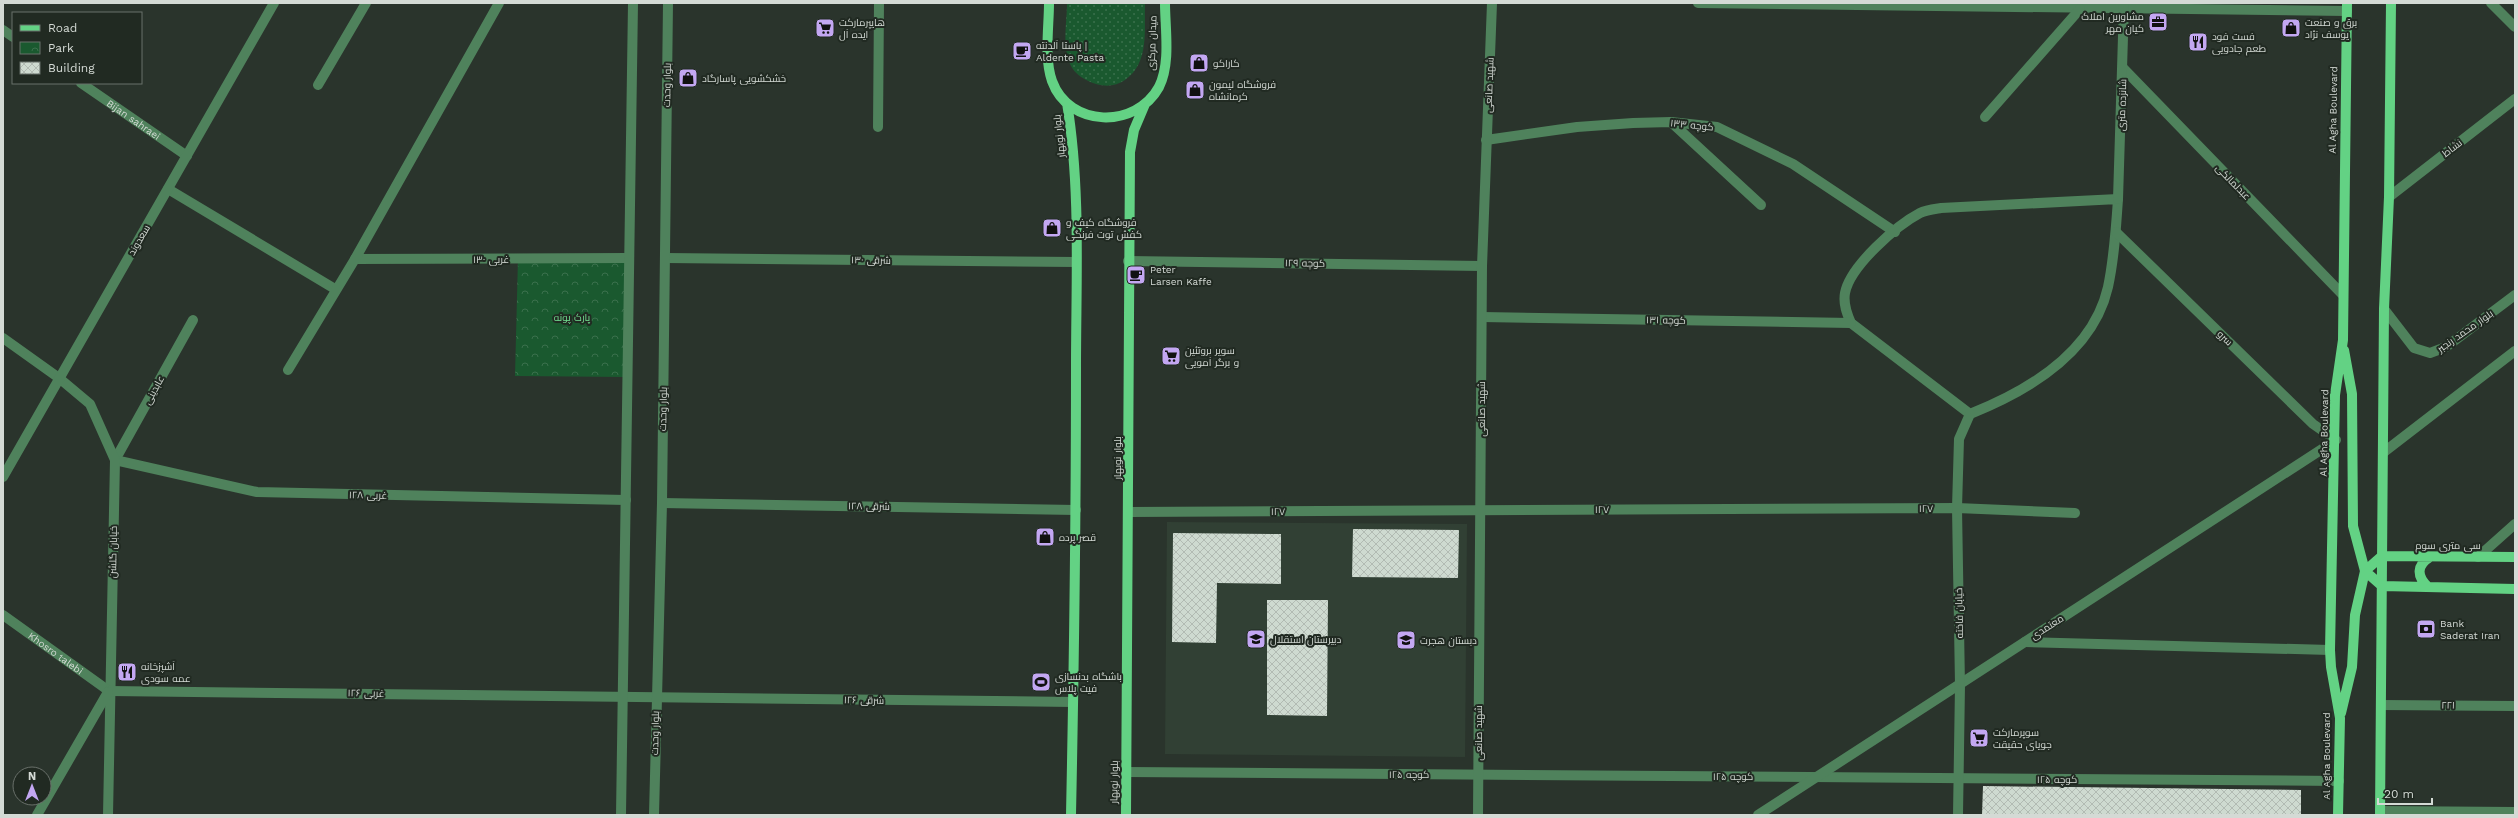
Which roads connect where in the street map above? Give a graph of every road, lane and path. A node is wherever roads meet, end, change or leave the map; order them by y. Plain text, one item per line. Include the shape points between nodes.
1 (274, 3) edge
2 (366, 3) edge
3 (498, 3) edge
4 (632, 3) edge
5 (668, 3) edge
6 (879, 3) edge
7 (1049, 3) edge
8 (1165, 3) edge
9 (1492, 3) edge
10 (1698, 3) edge
11 (1708, 3) edge
12 (2391, 3) edge
13 (2491, 3) edge
14 (2124, 6) edge
15 (2347, 7) edge
16 (2080, 9) junction
17 (2515, 27) edge
18 (3, 30) edge
19 (12, 36) edge
20 (2124, 68) junction
21 (82, 84) edge
22 (318, 85) dead end
23 (2515, 99) edge
24 (1067, 103) junction
25 (1145, 104) junction
26 (1985, 116) dead end
27 (1671, 122) junction
28 (878, 127) dead end
29 (1486, 140) junction
30 (187, 156) junction
31 (168, 189) junction
32 (2389, 197) junction
33 (2118, 200) junction
34 (1761, 205) dead end
35 (1895, 232) junction
36 (2116, 232) junction
37 (628, 258) junction
38 (665, 258) junction
39 (354, 259) junction
40 (1128, 260) junction
41 (1076, 262) junction
42 (1482, 266) junction
43 (335, 289) junction
44 (2343, 295) junction
45 (2515, 295) edge
46 (2384, 309) junction
47 (1482, 317) junction
48 (193, 320) dead end
49 (1851, 323) junction
50 (3, 338) edge
51 (2343, 340) junction
52 (2515, 351) edge
53 (288, 370) dead end
54 (59, 378) junction
55 (1970, 414) junction
56 (2336, 440) junction
57 (2384, 452) junction
58 (115, 460) junction
59 (3, 477) edge
60 (626, 500) junction
61 (662, 503) junction
62 (1957, 508) junction
63 (1076, 510) junction
64 (1480, 510) junction
65 (1129, 512) junction
66 (2075, 512) dead end
67 (2515, 524) edge
68 (2382, 556) junction
69 (2430, 557) junction
70 (2478, 557) junction
71 (2515, 557) edge
72 (2365, 571) junction
73 (2382, 586) junction
74 (2428, 587) junction
75 (2515, 589) edge
76 (3, 615) edge
77 (2024, 642) junction
78 (2330, 650) junction
79 (1960, 685) junction
80 (109, 690) junction
81 (623, 695) junction
82 (656, 697) junction
83 (1073, 702) junction
84 (2381, 705) junction
85 (2515, 706) edge
86 (2340, 718) junction
87 (1126, 772) junction
88 (1478, 774) junction
89 (1817, 777) junction
90 (1959, 778) junction
91 (2339, 781) junction
92 (2515, 812) edge
93 (2380, 813) edge
94 (37, 815) edge
95 (108, 815) edge
96 (621, 815) edge
97 (654, 815) edge
98 (1071, 815) edge
99 (1126, 815) edge
100 (1478, 815) edge
101 (1758, 815) edge
102 (1958, 815) edge
103 (2338, 815) edge

1 - 30 street, سعدوند
2 - 22 street
3 - 39 street
4 - 37 street
5 - 38 street, بلوار وحدت
6 - 28 street
7 - 24 main road, میدان مرکزی via 1049,71 1059,94
8 - 25 main road, میدان مرکزی via 1163,77 1153,96
9 - 29 street, شهید صانعی
10 - 11 street
11 - 16 street
12 - 32 main road
13 - 17 street
14 - 15 street
14 - 16 street
14 - 20 street, شانزده متری
15 - 44 main road, Al Agha Boulevard
16 - 26 street
18 - 19 street
20 - 33 street, شانزده متری
20 - 44 street, عبدلمالکی
21 - 30 street, Bijan sahraei
23 - 32 street, نشاط
24 - 25 main road, میدان مرکزی via 1077,110 1100,118 1124,116
24 - 41 main road, بلوار نوبهار via 1073,151
25 - 40 main road, بلوار نوبهار via 1134,130 1130,152
27 - 29 street, کوچه ۱۳۳ via 1577,127
27 - 34 street
27 - 35 street, کوچه ۱۳۳ via 1718,127 1746,139 1793,164
29 - 42 street, شهید صانعی
30 - 31 street, سعدوند
31 - 43 street
31 - 54 street, سعدوند
32 - 46 main road
33 - 35 street via 1941,208 1921,213
33 - 36 street, شانزده متری
35 - 49 street via 1869,255 1850,279 1845,294 1845,309
36 - 55 street, شانزده متری via 2108,288 2095,321 2074,352 2031,384 2000,402
36 - 56 street, سرو via 2313,424
37 - 39 street, ۱۳۰ غربی
37 - 60 street
38 - 41 street, ۱۳۰ شرقی
38 - 61 street, بلوار وحدت
39 - 43 street
40 - 42 street, کوچه ۱۲۹
40 - 65 main road, بلوار نوبهار
41 - 63 main road, بلوار نوبهار
42 - 47 street, شهید صانعی
43 - 53 street
44 - 51 main road, Al Agha Boulevard
45 - 46 street, بلوار محمد رنجبر via 2446,346 2430,353 2414,348
46 - 57 main road
47 - 49 street, کوچه ۱۳۱
47 - 64 street, شهید صانعی
48 - 58 street, عابدینی
49 - 55 street
50 - 54 street, خیابان گلشن
51 - 56 main road, Al Agha Boulevard via 2336,395
51 - 72 main road via 2352,394 2353,526
52 - 57 street
54 - 58 street, خیابان گلشن via 90,404
54 - 59 street, سعدوند
55 - 62 street, خیابان فاخته via 1959,438
56 - 77 street, معتمدی
56 - 78 main road, Al Agha Boulevard
57 - 68 main road
58 - 60 street, ۱۲۸ غربی via 257,492
58 - 80 street, خیابان گلشن
60 - 81 street
61 - 63 street, ۱۲۸ شرقی
61 - 82 street, بلوار وحدت
62 - 64 street, ۱۲۷
62 - 66 street, ۱۲۷
62 - 79 street, خیابان فاخته
63 - 83 main road, بلوار نوبهار
64 - 65 street, ۱۲۷
64 - 88 street, شهید صانعی
65 - 87 main road, بلوار نوبهار
67 - 70 street
68 - 69 main road, سی متری سوم
68 - 72 main road
68 - 73 main road
69 - 70 main road, سی متری سوم
69 - 74 main road via 2422,563 2419,571 2421,580
70 - 71 main road, سی متری سوم
72 - 73 main road
72 - 86 main road via 2355,615 2352,667
73 - 74 main road
73 - 84 main road
74 - 75 main road
76 - 80 street, Khosro talebi
77 - 78 street
77 - 79 street, معتمدی
78 - 86 main road, Al Agha Boulevard
79 - 89 street, معتمدی
79 - 90 street, خیابان فاخته
80 - 81 street, ۱۲۶ غربی
80 - 94 street
80 - 95 street, خیابان گلشن
81 - 82 street, ۱۲۶ غربی
81 - 96 street
82 - 83 street, ۱۲۶ شرقی
82 - 97 street, بلوار وحدت
83 - 98 main road, بلوار نوبهار
84 - 85 street, ۲۲۱
84 - 93 main road
86 - 91 main road, Al Agha Boulevard
87 - 88 street, کوچه ۱۲۵
87 - 99 main road, بلوار نوبهار
88 - 89 street, کوچه ۱۲۵
88 - 100 street, شهید صانعی
89 - 90 street, کوچه ۱۲۵
89 - 101 street, معتمدی
90 - 91 street, کوچه ۱۲۵
90 - 102 street, خیابان فاخته
91 - 103 main road, Al Agha Boulevard
92 - 93 street

